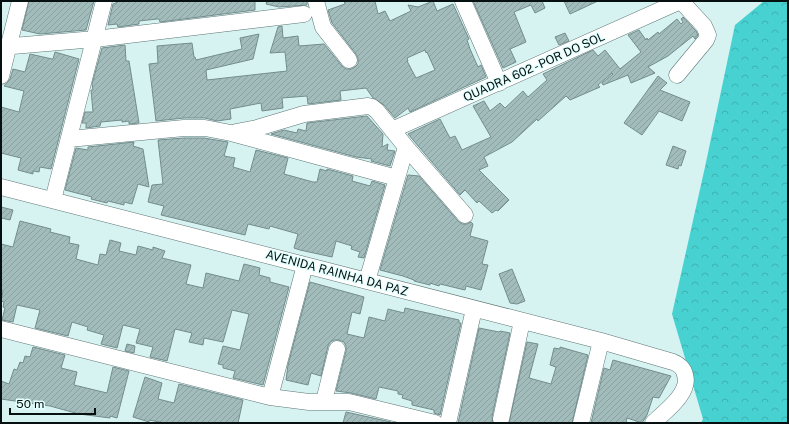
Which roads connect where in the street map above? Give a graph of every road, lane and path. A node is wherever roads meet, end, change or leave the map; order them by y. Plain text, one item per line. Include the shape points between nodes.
1 (20, 1) edge
2 (104, 1) edge
3 (316, 1) edge
4 (463, 1) edge
5 (678, 2) edge
6 (304, 14) dead end
7 (95, 39) junction
8 (5, 47) edge
9 (349, 60) dead end
10 (677, 75) dead end
11 (1, 76) edge
12 (499, 83) junction
13 (392, 130) junction
14 (231, 133) junction
15 (69, 140) junction
16 (406, 147) junction
17 (397, 178) junction
18 (1, 187) edge
19 (53, 200) junction
20 (465, 216) dead end
21 (305, 264) junction
22 (367, 281) junction
23 (474, 309) junction
24 (522, 321) junction
25 (1, 329) edge
26 (601, 341) junction
27 (337, 349) dead end
28 (270, 397) junction
29 (324, 401) junction
30 (501, 419) dead end
31 (435, 423) edge
32 (448, 423) edge
33 (580, 423) edge
34 (653, 423) edge

1 - 8 street
2 - 7 street
3 - 9 street via 323,27
4 - 12 street
5 - 10 street via 704,26 708,35
5 - 12 street, QUADRA 602 - POR DO SOL
6 - 7 street
7 - 8 street
7 - 15 street
8 - 11 street
12 - 13 street, QUADRA 602 - POR DO SOL
13 - 14 street via 377,111 368,106 304,114
13 - 16 street
14 - 15 street via 205,128 184,128
14 - 17 street
15 - 19 street
16 - 17 street
16 - 20 street
17 - 22 street
18 - 19 street, AVENIDA RAINHA DA PAZ
19 - 21 street, AVENIDA RAINHA DA PAZ
21 - 22 street, AVENIDA RAINHA DA PAZ
21 - 28 street
22 - 23 street, AVENIDA RAINHA DA PAZ
23 - 24 street, AVENIDA RAINHA DA PAZ
23 - 32 street
24 - 26 street, AVENIDA RAINHA DA PAZ
24 - 30 street
25 - 28 street
26 - 33 street
26 - 34 street, AVENIDA RAINHA DA PAZ via 673,362 685,373 686,385 683,392
27 - 29 street
28 - 29 street
29 - 31 street via 355,403

